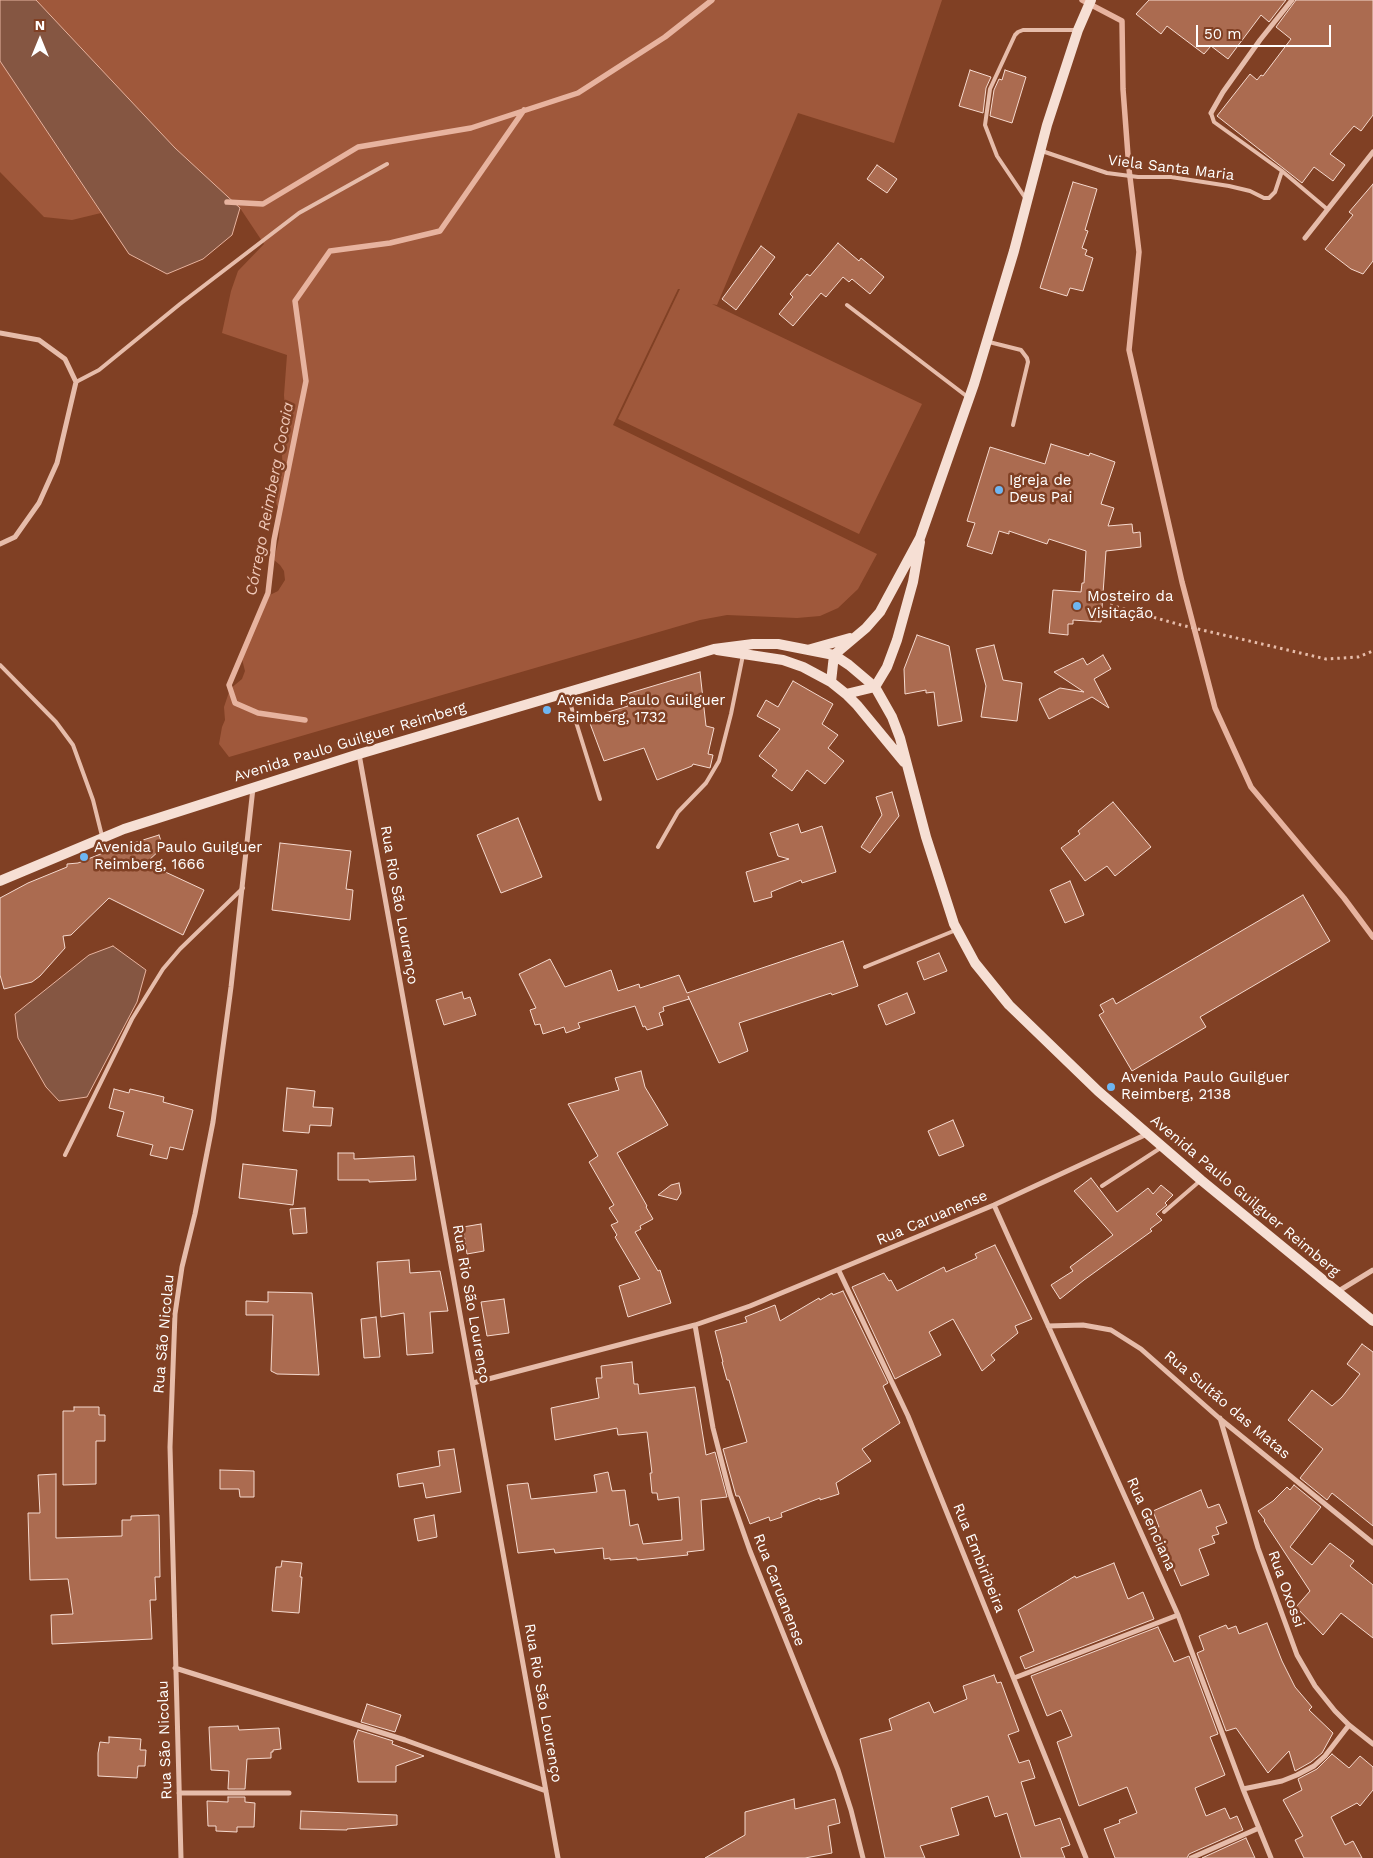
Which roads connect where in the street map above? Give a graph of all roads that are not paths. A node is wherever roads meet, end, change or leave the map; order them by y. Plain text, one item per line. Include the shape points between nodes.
1 (1091, 0) edge
2 (1292, 0) edge
3 (1078, 30) junction
4 (1211, 113) joint
5 (1040, 150) junction
6 (1373, 152) edge
7 (387, 164) dead end
8 (1282, 171) junction
9 (1027, 201) junction
10 (1328, 209) junction
11 (1304, 238) dead end
12 (847, 305) dead end
13 (0, 333) edge
14 (987, 341) junction
15 (76, 382) junction
16 (969, 398) junction
17 (1013, 425) dead end
18 (920, 538) junction
19 (0, 544) edge
20 (856, 636) junction
21 (714, 649) junction
22 (810, 649) junction
23 (743, 655) junction
24 (834, 655) junction
25 (0, 665) edge
26 (830, 682) junction
27 (875, 687) junction
28 (567, 693) junction
29 (846, 694) junction
30 (359, 754) junction
31 (907, 766) junction
32 (253, 787) junction
33 (600, 799) dead end
34 (103, 838) junction
35 (658, 847) dead end
36 (0, 881) edge
37 (243, 888) junction
38 (956, 930) junction
39 (865, 967) dead end
40 (1147, 1134) junction
41 (1162, 1147) junction
42 (65, 1155) dead end
43 (1201, 1180) junction
44 (1102, 1186) dead end
45 (994, 1205) junction
46 (1164, 1212) dead end
47 (1373, 1270) edge
48 (839, 1271) junction
49 (1336, 1292) junction
50 (1373, 1322) edge
51 (695, 1325) junction
52 (1048, 1326) junction
53 (473, 1383) junction
54 (1219, 1418) junction
55 (1373, 1542) edge
56 (1178, 1615) junction
57 (175, 1668) junction
58 (1014, 1678) junction
59 (1349, 1725) junction
60 (1373, 1744) edge
61 (1243, 1789) junction
62 (546, 1791) junction
63 (179, 1793) junction
64 (289, 1793) dead end
65 (1260, 1828) junction
66 (181, 1858) edge
67 (558, 1858) edge
68 (863, 1858) edge
69 (1086, 1858) edge
70 (1191, 1858) edge
71 (1271, 1858) edge

1 - 3 main road
2 - 4 street
3 - 5 main road
3 - 9 lane via 1018,32 990,89 985,126 998,156
4 - 8 lane via 1214,122
5 - 8 lane, Viela Santa Maria via 1107,173 1171,177 1228,186 1264,198 1275,192
5 - 9 main road
6 - 10 street
7 - 15 lane via 299,213 99,370
8 - 10 lane
9 - 14 main road
10 - 11 street
12 - 16 lane
13 - 15 street via 39,340 65,359
14 - 16 main road
14 - 17 lane via 1021,350 1027,358
15 - 19 street via 57,463 39,503 15,537
16 - 18 main road
18 - 20 main road via 880,612
18 - 27 main road via 913,582 897,640
20 - 22 main road
20 - 24 main road
21 - 22 main road, Avenida Paulo Guilguer Reimberg via 778,644
21 - 23 main road, Avenida Paulo Guilguer Reimberg
21 - 28 main road, Avenida Paulo Guilguer Reimberg
22 - 24 main road, Avenida Paulo Guilguer Reimberg
23 - 26 main road, Avenida Paulo Guilguer Reimberg via 783,660
23 - 35 lane via 719,761 706,784 678,812
24 - 26 main road
24 - 27 main road, Avenida Paulo Guilguer Reimberg
25 - 34 lane via 56,722 73,745
26 - 29 main road, Avenida Paulo Guilguer Reimberg
27 - 29 main road
27 - 31 main road, Avenida Paulo Guilguer Reimberg via 892,717
28 - 30 main road, Avenida Paulo Guilguer Reimberg
28 - 33 lane
29 - 31 main road, Avenida Paulo Guilguer Reimberg
30 - 32 main road, Avenida Paulo Guilguer Reimberg
30 - 53 street, Rua Rio São Lourenço
31 - 38 main road, Avenida Paulo Guilguer Reimberg
32 - 34 main road, Avenida Paulo Guilguer Reimberg
32 - 37 street, Rua São Nicolau
34 - 36 main road, Avenida Paulo Guilguer Reimberg
37 - 42 lane via 163,969 132,1019
37 - 57 street, Rua São Nicolau via 213,1122 175,1314 170,1447
38 - 39 lane
38 - 40 main road, Avenida Paulo Guilguer Reimberg via 975,963 1009,1005
40 - 41 main road, Avenida Paulo Guilguer Reimberg
40 - 45 street, Rua Caruanense
41 - 43 main road, Avenida Paulo Guilguer Reimberg
41 - 44 lane
43 - 46 lane
43 - 49 main road, Avenida Paulo Guilguer Reimberg
45 - 48 street, Rua Caruanense
45 - 52 street, Rua Genciana
47 - 49 street
48 - 51 street, Rua Caruanense
48 - 58 street, Rua Embiribeira via 908,1416
49 - 50 main road, Avenida Paulo Guilguer Reimberg
51 - 53 street, Rua Caruanense
51 - 68 street, Rua Caruanense via 713,1428 730,1494 750,1552 838,1770
52 - 54 street, Rua Sultão das Matas via 1083,1325 1110,1330 1141,1349
52 - 56 street, Rua Genciana
53 - 62 street, Rua Rio São Lourenço
54 - 55 street, Rua Sultão das Matas
54 - 59 street, Rua Oxossi via 1258,1548 1297,1655 1320,1692
56 - 58 street
56 - 61 street, Rua Genciana
57 - 62 street via 405,1740
57 - 63 street, Rua São Nicolau
58 - 69 street, Rua Embiribeira
59 - 60 street, Rua Oxossi
59 - 61 street via 1314,1766 1282,1781
61 - 65 street, Rua Genciana
62 - 67 street, Rua Rio São Lourenço
63 - 64 street
63 - 66 street, Rua São Nicolau
65 - 70 street
65 - 71 street, Rua Genciana

